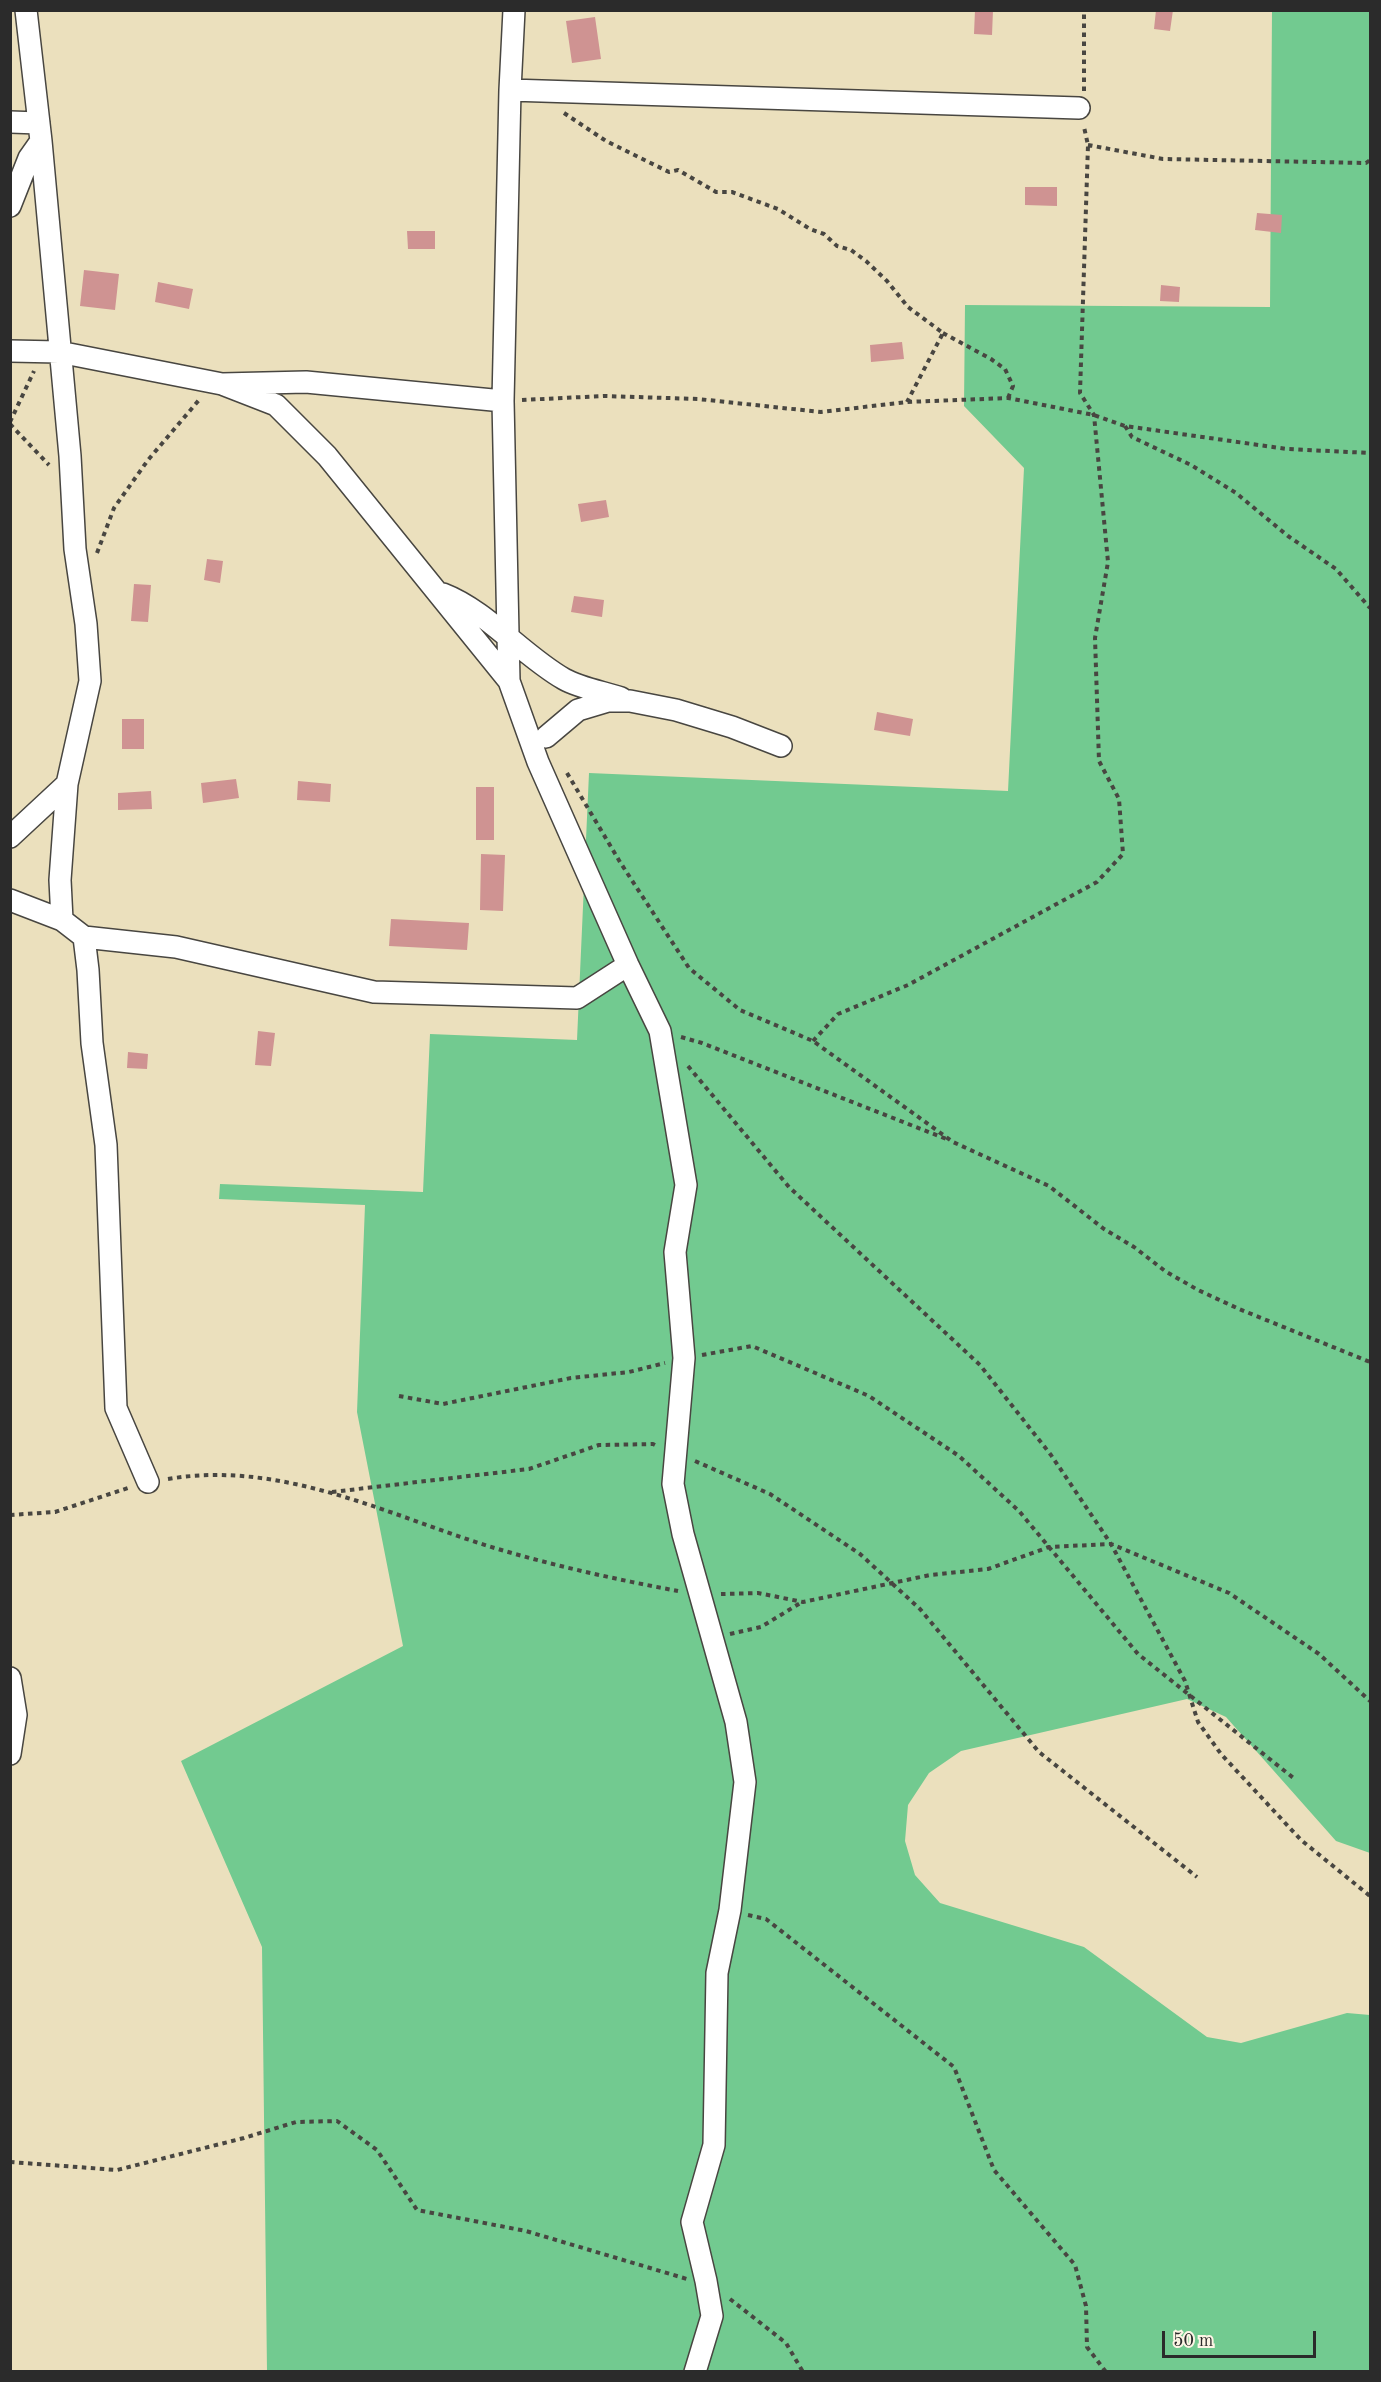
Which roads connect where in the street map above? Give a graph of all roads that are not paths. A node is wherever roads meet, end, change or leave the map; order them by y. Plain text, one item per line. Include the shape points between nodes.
1 (26, 10) edge
2 (514, 10) edge
3 (510, 90) junction
4 (1079, 108) road end
5 (10, 122) edge
6 (40, 132) junction
7 (10, 207) edge
8 (10, 351) edge
9 (51, 352) junction
10 (226, 385) junction
11 (503, 401) junction
12 (436, 591) junction
13 (510, 640) junction
14 (509, 681) junction
15 (630, 702) junction
16 (546, 737) dead end
17 (781, 746) dead end
18 (67, 784) junction
19 (10, 837) edge
20 (10, 900) edge
21 (62, 920) junction
22 (84, 937) junction
23 (628, 965) junction
24 (148, 1482) road end
25 (10, 1678) edge
26 (10, 1754) edge
27 (695, 2372) edge

1 - 6 street
2 - 3 street
3 - 4 street
3 - 11 street
5 - 6 street
6 - 7 street
6 - 9 street
8 - 9 street
9 - 10 street
9 - 18 street via 70,456 75,549 90,681
10 - 11 street via 306,382
10 - 12 street via 276,405 327,456
11 - 13 street
12 - 13 street via 460,600
12 - 14 street
13 - 14 street
13 - 15 street via 565,680
14 - 23 street via 538,762
15 - 16 street via 608,701 578,711
15 - 17 street via 721,723
18 - 19 street
18 - 21 street via 60,880
20 - 21 street
21 - 22 street
22 - 23 street via 176,947 374,992 577,998
22 - 24 street via 92,1043 106,1145 116,1408
23 - 27 street via 660,1031 686,1185 675,1252 684,1358 673,1484 683,1534 736,1722 745,1782 730,1910 717,1972 714,2145 692,2222 712,2316
25 - 26 street via 16,1715

